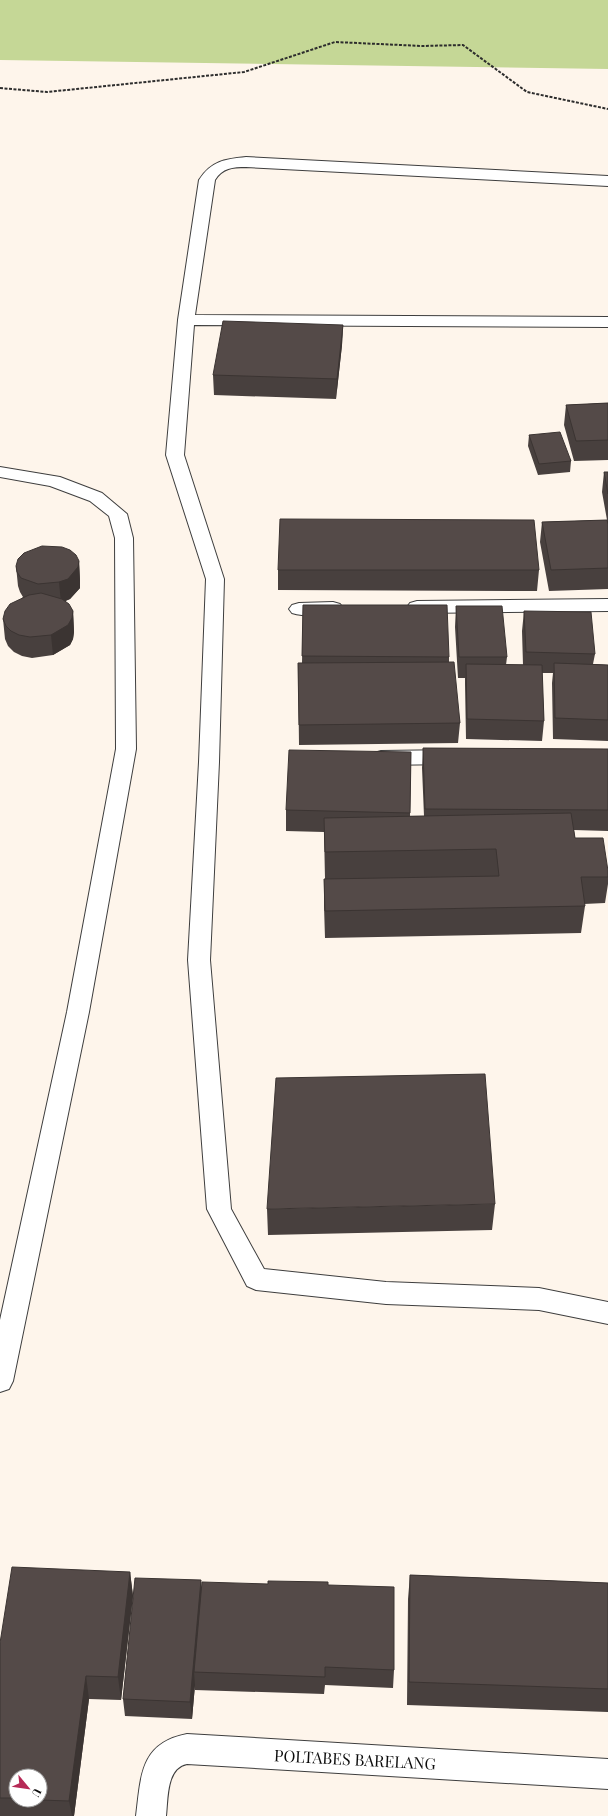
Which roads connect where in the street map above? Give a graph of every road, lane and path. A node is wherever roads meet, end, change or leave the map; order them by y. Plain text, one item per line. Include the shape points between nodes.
1 (0, 88) edge
2 (608, 109) edge
3 (608, 181) edge
4 (186, 320) junction
5 (608, 322) edge
6 (0, 472) edge
7 (608, 605) edge
8 (402, 607) edge
9 (354, 608) edge
10 (299, 609) dead end
11 (475, 757) edge
12 (366, 758) edge
13 (608, 1313) edge
14 (0, 1381) edge
15 (608, 1774) edge
16 (151, 1816) edge

1 - 2 path via 47,92 244,72 335,42 463,45 527,92
3 - 4 street via 232,162 211,172 207,180
4 - 5 street
4 - 13 street via 175,455 215,579 199,960 219,1209 256,1279 386,1294 539,1299
6 - 14 street via 54,481 96,497 118,514 124,538 126,749 78,1012
7 - 8 street
9 - 10 street
11 - 12 street
15 - 16 street, POLTABES BARELANG via 187,1750 174,1752 164,1760 158,1771

